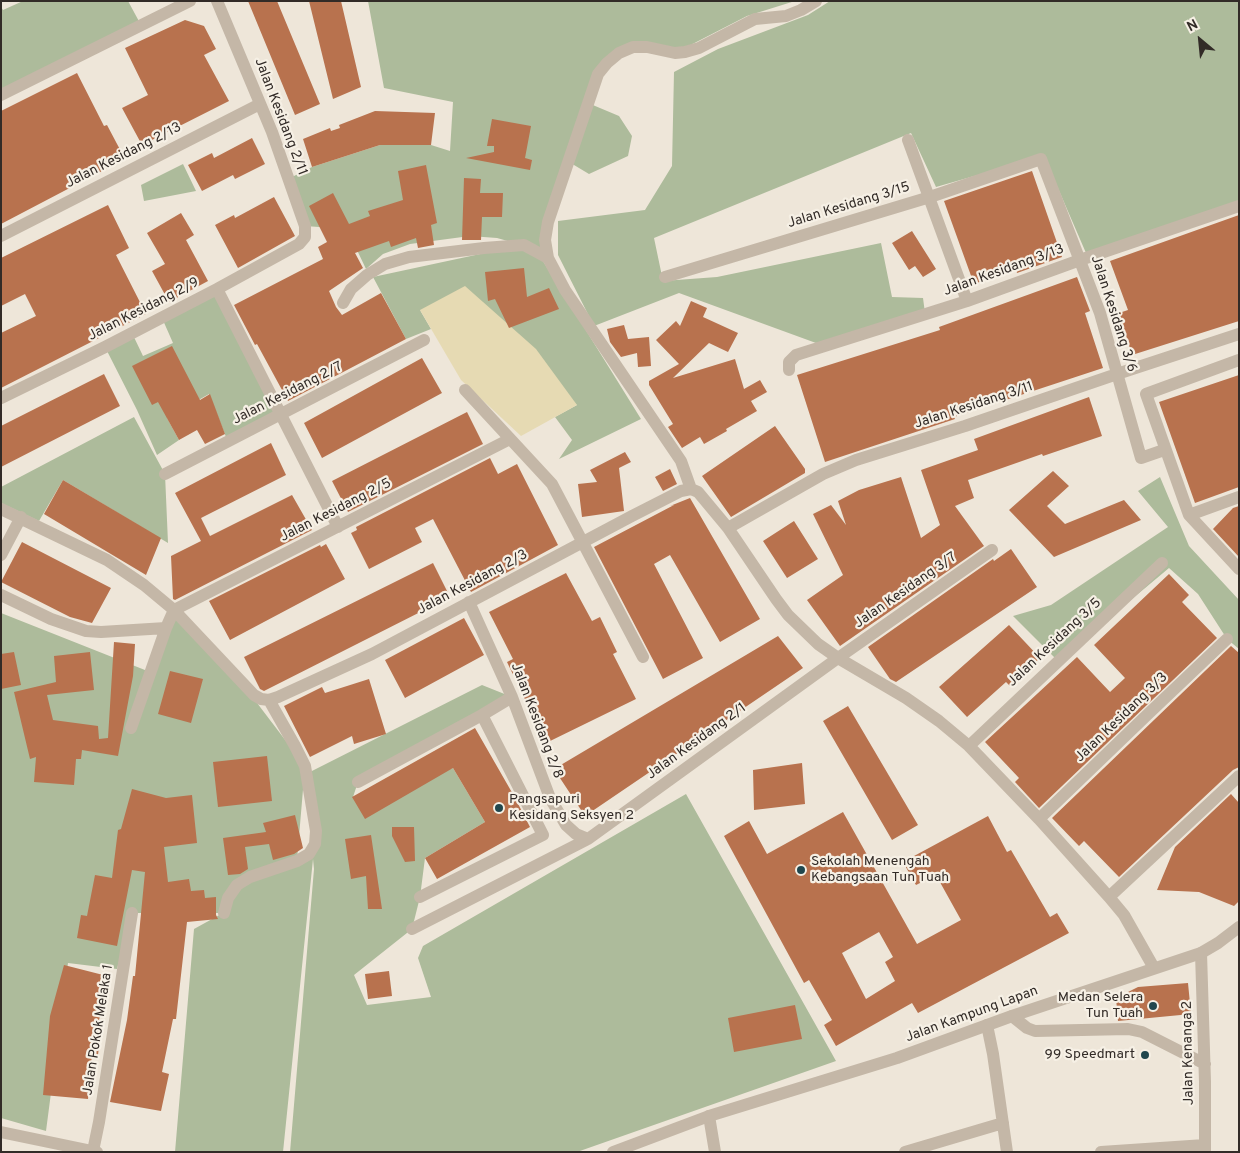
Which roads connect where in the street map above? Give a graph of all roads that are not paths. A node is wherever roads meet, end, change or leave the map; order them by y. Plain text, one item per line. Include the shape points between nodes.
1 (190, 1) edge
2 (217, 1) edge
3 (816, 1) edge
4 (1, 95) edge
5 (260, 104) junction
6 (908, 140) dead end
7 (1041, 159) joint
8 (930, 197) junction
9 (1239, 206) edge
10 (1, 236) edge
11 (299, 244) joint
12 (548, 258) junction
13 (1080, 260) junction
14 (665, 277) dead end
15 (216, 289) junction
16 (967, 301) junction
17 (342, 303) dead end
18 (1239, 334) edge
19 (424, 340) dead end
20 (1239, 360) edge
21 (789, 370) dead end
22 (1117, 374) junction
23 (465, 390) dead end
24 (1, 398) edge
25 (280, 414) junction
26 (510, 439) junction
27 (1164, 450) junction
28 (165, 474) dead end
29 (691, 489) junction
30 (1239, 497) edge
31 (1, 508) edge
32 (1189, 515) junction
33 (21, 517) junction
34 (338, 527) junction
35 (728, 528) junction
36 (584, 542) junction
37 (992, 550) dead end
38 (1, 556) edge
39 (1162, 563) dead end
40 (1239, 569) edge
41 (1, 595) edge
42 (469, 602) junction
43 (174, 610) junction
44 (166, 628) junction
45 (1228, 639) dead end
46 (643, 657) dead end
47 (838, 658) junction
48 (512, 697) junction
49 (269, 700) junction
50 (482, 715) junction
51 (131, 728) dead end
52 (969, 746) junction
53 (1239, 776) edge
54 (358, 782) dead end
55 (1039, 819) junction
56 (588, 840) junction
57 (420, 897) dead end
58 (1109, 897) junction
59 (132, 913) dead end
60 (224, 914) dead end
61 (1239, 927) edge
62 (412, 929) dead end
63 (1202, 953) junction
64 (1154, 968) junction
65 (1012, 1016) junction
66 (987, 1025) junction
67 (1205, 1064) junction
68 (709, 1116) junction
69 (1003, 1123) junction
70 (1, 1132) edge
71 (1205, 1148) edge
72 (95, 1151) edge
73 (613, 1152) edge
74 (715, 1152) edge
75 (905, 1152) edge
76 (1007, 1152) edge
77 (1101, 1152) edge

1 - 4 street
2 - 5 street, Jalan Kesidang 2/11
3 - 12 street via 786,16 755,19 699,48 674,53 633,47 607,63 598,74 548,222 545,240
5 - 10 street, Jalan Kesidang 2/13
5 - 11 street, Jalan Kesidang 2/11 via 305,226 305,237
6 - 8 street
7 - 8 street, Jalan Kesidang 3/15
7 - 13 street, Jalan Kesidang 3/6
8 - 14 street, Jalan Kesidang 3/15
8 - 16 street
9 - 13 street, Jalan Kesidang 3/13
11 - 15 street, Jalan Kesidang 2/9
12 - 17 street via 524,245 409,258 385,264 367,275 351,289
12 - 29 street via 565,290 681,461
13 - 16 street, Jalan Kesidang 3/13
13 - 22 street, Jalan Kesidang 3/6 via 1100,313
15 - 24 street, Jalan Kesidang 2/9
15 - 25 street
16 - 21 street, Jalan Kesidang 3/13 via 796,355 789,362
18 - 22 street, Jalan Kesidang 3/11
19 - 25 street, Jalan Kesidang 2/7
20 - 27 street via 1146,394
22 - 27 street, Jalan Kesidang 3/6 via 1141,458
22 - 35 street, Jalan Kesidang 3/11 via 856,460 823,474
23 - 26 street
25 - 28 street, Jalan Kesidang 2/7
25 - 34 street
26 - 34 street, Jalan Kesidang 2/5
26 - 36 street via 552,484
27 - 32 street
29 - 35 street via 698,492
29 - 36 street, Jalan Kesidang 2/3
30 - 32 street
31 - 33 street
32 - 40 street
33 - 38 street
33 - 43 street via 107,560
34 - 43 street, Jalan Kesidang 2/5
35 - 47 street via 788,615
36 - 42 street, Jalan Kesidang 2/3
36 - 46 street
37 - 47 street, Jalan Kesidang 3/7
39 - 52 street, Jalan Kesidang 3/5
41 - 44 street via 86,631
42 - 48 street, Jalan Kesidang 2/8
42 - 49 street, Jalan Kesidang 2/3 via 372,654
43 - 44 street
43 - 49 street via 254,695
44 - 51 street
45 - 55 street, Jalan Kesidang 3/3
47 - 52 street via 906,698
47 - 56 street, Jalan Kesidang 2/1
48 - 50 street
48 - 56 street, Jalan Kesidang 2/8 via 550,798 566,825
49 - 60 street via 305,766 316,831 315,844 309,854 297,861 250,877 237,885 228,898
50 - 54 street
50 - 57 street via 543,835
52 - 55 street
53 - 58 street
55 - 58 street
56 - 62 street, Jalan Kesidang 2/1
58 - 64 street
59 - 72 street, Jalan Pokok Melaka 1
61 - 63 street, Jalan Kampung Lapan
63 - 64 street, Jalan Kampung Lapan
63 - 67 street, Jalan Kenanga 2
64 - 65 street, Jalan Kampung Lapan
65 - 66 street, Jalan Kampung Lapan
65 - 67 street via 1035,1031 1128,1029 1142,1032
66 - 68 street, Jalan Kampung Lapan via 897,1058
66 - 69 street
67 - 71 street, Jalan Kenanga 2
68 - 73 street, Jalan Kampung Lapan
68 - 74 street
69 - 75 street
69 - 76 street
70 - 72 street
71 - 77 street

